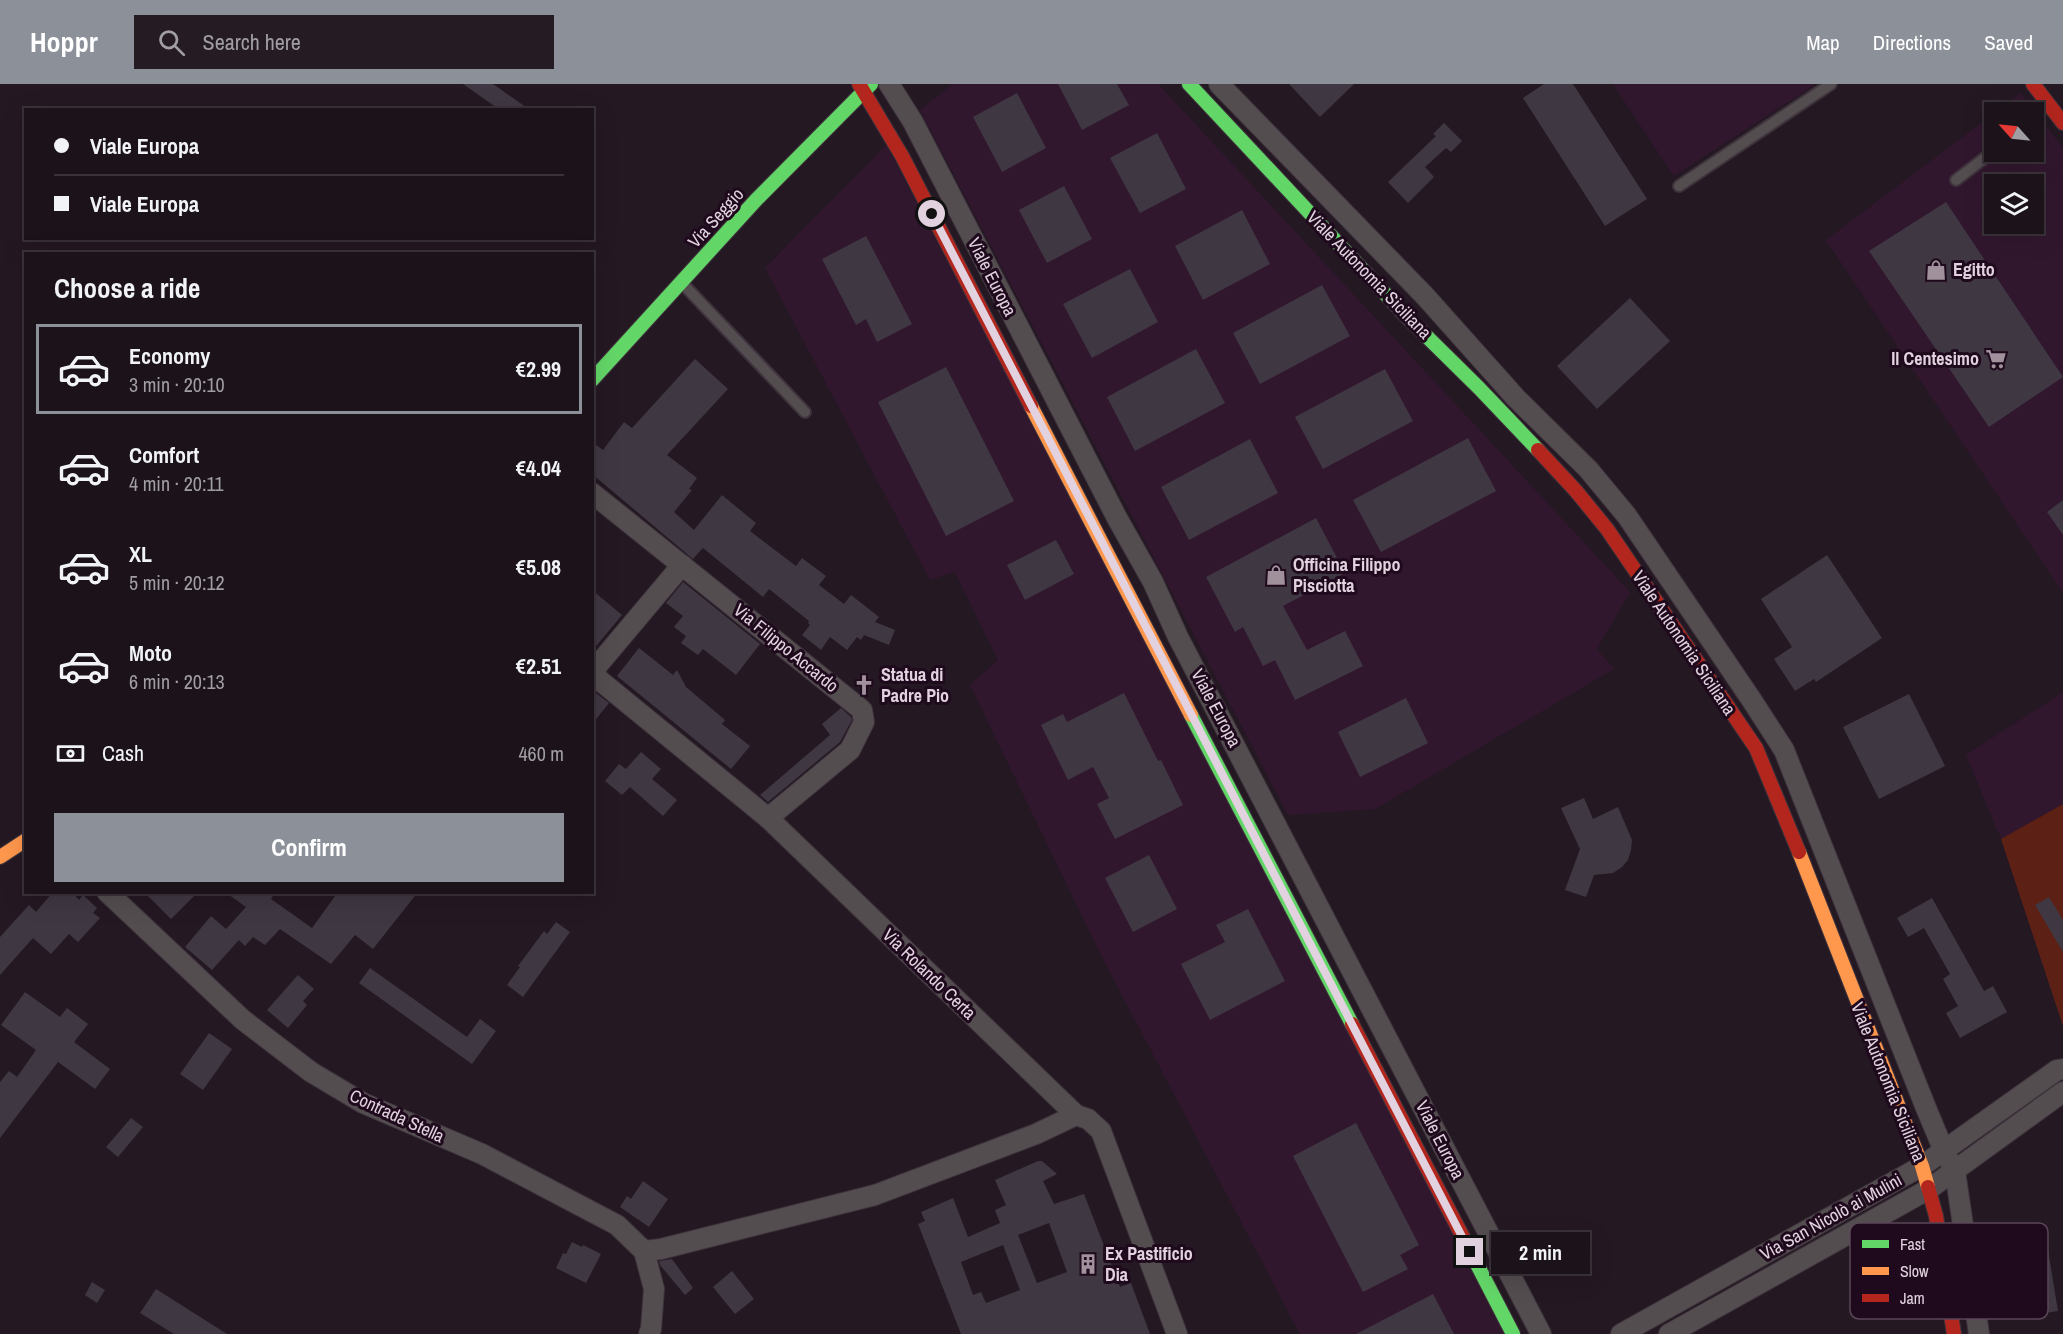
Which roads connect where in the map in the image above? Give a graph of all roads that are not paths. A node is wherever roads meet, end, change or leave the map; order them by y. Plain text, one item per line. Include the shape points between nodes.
1 (889, 84) edge
2 (1189, 84) edge
3 (1219, 84) edge
4 (1831, 84) edge
5 (2033, 84) edge
6 (865, 86) edge
7 (2063, 123) edge
8 (1984, 158) edge
9 (1956, 180) dead end
10 (1679, 186) dead end
11 (682, 283) junction
12 (1415, 306) junction
13 (594, 378) edge
14 (805, 412) dead end
15 (594, 495) edge
16 (1106, 523) junction
17 (682, 565) junction
18 (594, 671) edge
19 (594, 675) edge
20 (1739, 681) junction
21 (1719, 694) junction
22 (768, 819) junction
23 (24, 841) edge
24 (0, 857) edge
25 (109, 894) edge
26 (1326, 948) junction
27 (2063, 1069) edge
28 (2063, 1092) edge
29 (1076, 1115) junction
30 (1944, 1151) junction
31 (1922, 1166) junction
32 (1955, 1171) junction
33 (1929, 1189) junction
34 (1868, 1223) edge
35 (1937, 1223) edge
36 (1963, 1223) edge
37 (1850, 1233) edge
38 (644, 1251) junction
39 (1952, 1319) edge
40 (1977, 1319) edge
41 (649, 1334) edge
42 (1177, 1334) edge
43 (1513, 1334) edge
44 (1540, 1334) edge
45 (1621, 1334) edge
46 (1669, 1334) edge
47 (1954, 1334) edge
48 (1979, 1334) edge

1 - 16 street, Viale Europa via 913,122
2 - 12 street, Viale Autonomia Siciliana
3 - 12 street, Viale Autonomia Siciliana
4 - 10 lane
5 - 7 street via 2042,103
6 - 11 street, Via Seggio
6 - 16 street, Viale Europa
8 - 9 lane
11 - 13 street, Via Seggio
11 - 14 lane
12 - 20 street, Viale Autonomia Siciliana via 1588,469 1627,516
12 - 21 street, Viale Autonomia Siciliana via 1479,388 1607,529
15 - 17 street, Via Filippo Accardo
16 - 26 street, Viale Europa
16 - 26 street, Viale Europa via 1153,582
17 - 18 street
17 - 22 street, Via Filippo Accardo via 862,710 864,722 850,750
19 - 22 street, Via Rolando Certa
20 - 21 lane
20 - 30 street, Viale Autonomia Siciliana via 1784,750
21 - 31 street, Viale Autonomia Siciliana via 1756,748 1772,784
22 - 29 street, Via Rolando Certa
23 - 24 street
25 - 38 street, Contrada Stella via 243,1020 311,1072 363,1103 482,1154 617,1225
26 - 43 street, Viale Europa
26 - 44 street, Viale Europa
27 - 30 street, Via San Nicolò ai Mulini
28 - 32 street, Via San Nicolò ai Mulini
29 - 38 street via 875,1195
29 - 42 street, Via Rolando Certa via 1088,1119 1101,1131
30 - 31 street, Via San Nicolò ai Mulini
30 - 32 street, Viale Autonomia Siciliana
31 - 33 street, Viale Autonomia Siciliana
31 - 45 street, Via San Nicolò ai Mulini
32 - 33 street, Via San Nicolò ai Mulini
32 - 36 street, Viale Autonomia Siciliana
33 - 34 street, Via San Nicolò ai Mulini
33 - 35 street, Viale Autonomia Siciliana
37 - 46 street, Via San Nicolò ai Mulini
38 - 41 street via 654,1289
39 - 47 street, Viale Autonomia Siciliana
40 - 48 street, Viale Autonomia Siciliana

